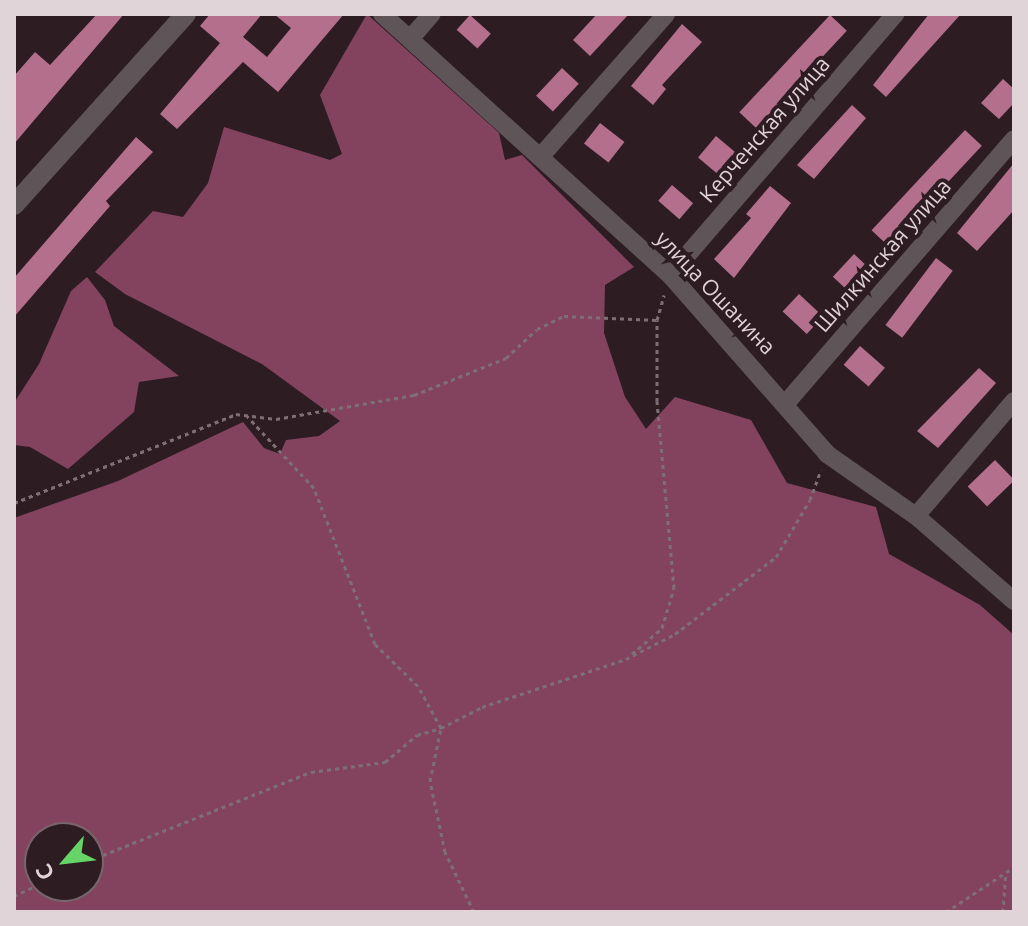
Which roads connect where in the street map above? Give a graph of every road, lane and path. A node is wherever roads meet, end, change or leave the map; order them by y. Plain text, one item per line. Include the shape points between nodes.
1 (186, 14) edge
2 (382, 14) edge
3 (432, 14) edge
4 (666, 14) edge
5 (895, 14) edge
6 (410, 39) junction
7 (1014, 139) edge
8 (541, 156) junction
9 (14, 205) edge
10 (670, 275) junction
11 (657, 320) junction
12 (1014, 401) edge
13 (787, 402) junction
14 (247, 416) junction
15 (827, 454) junction
16 (14, 503) edge
17 (916, 516) junction
18 (1014, 601) edge
19 (626, 659) junction
20 (441, 728) junction
21 (104, 855) edge
22 (1014, 867) edge
23 (1006, 873) junction
24 (474, 912) edge
25 (946, 912) edge
26 (1003, 912) edge

1 - 9 street
2 - 6 street, улица Ошанина
3 - 6 street
4 - 8 street
5 - 10 street, Керченская улица
6 - 8 street, улица Ошанина
7 - 13 street, Шилкинская улица
8 - 10 street, улица Ошанина
10 - 11 path
10 - 13 street, улица Ошанина
11 - 14 path via 564,316 537,329 506,358 414,395 276,419
11 - 19 path via 657,401 674,588 662,628
12 - 17 street
13 - 15 street, улица Ошанина
14 - 16 path via 236,414
14 - 20 path via 314,488 375,644 418,686
15 - 17 street, улица Ошанина
15 - 19 path via 810,500 776,557 675,634
17 - 18 street, улица Ошанина
19 - 20 path via 482,707
20 - 21 path via 417,735 385,762 311,772
20 - 24 path via 430,781 445,852
22 - 23 path
23 - 25 path
23 - 26 path

